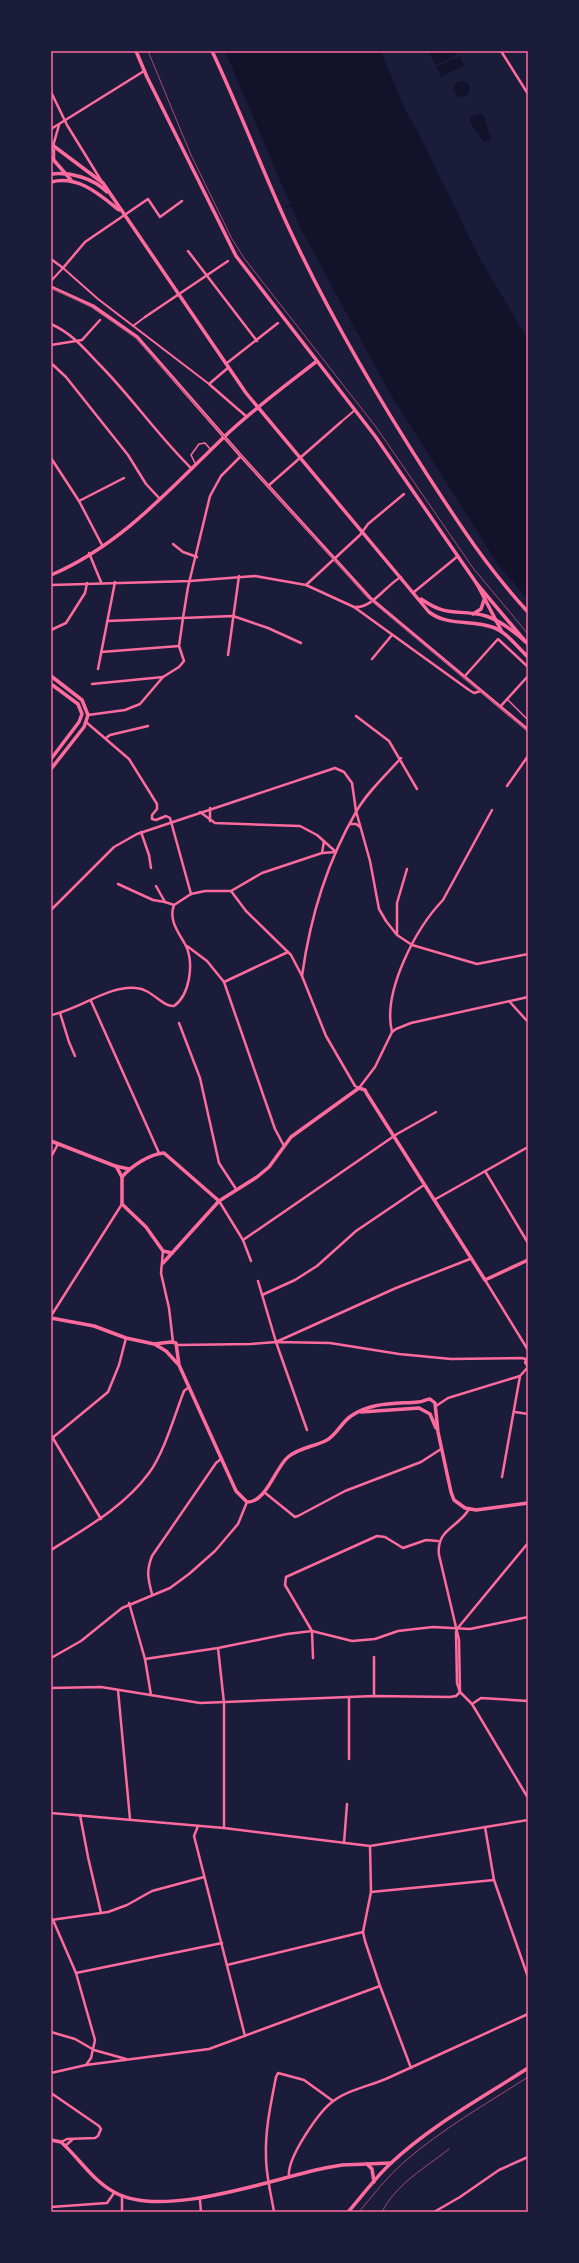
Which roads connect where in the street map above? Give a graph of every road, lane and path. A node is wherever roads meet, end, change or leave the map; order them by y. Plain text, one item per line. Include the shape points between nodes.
1 (136, 51) edge
2 (212, 51) edge
3 (501, 51) edge
4 (144, 71) junction
5 (51, 92) edge
6 (528, 94) edge
7 (65, 120) junction
8 (59, 124) junction
9 (51, 129) edge
10 (52, 144) edge
11 (51, 153) edge
12 (51, 157) edge
13 (54, 161) junction
14 (64, 173) junction
15 (51, 174) edge
16 (51, 182) edge
17 (75, 182) junction
18 (104, 183) junction
19 (113, 199) junction
20 (182, 201) dead end
21 (123, 214) junction
22 (188, 251) dead end
23 (51, 258) edge
24 (228, 261) dead end
25 (63, 268) junction
26 (208, 275) junction
27 (51, 282) edge
28 (51, 287) edge
29 (178, 294) junction
30 (145, 317) joint
31 (100, 320) dead end
32 (278, 323) dead end
33 (51, 324) edge
34 (133, 326) junction
35 (256, 341) junction
36 (79, 342) junction
37 (51, 345) edge
38 (317, 361) junction
39 (51, 363) edge
40 (227, 363) junction
41 (230, 367) junction
42 (210, 384) junction
43 (258, 407) junction
44 (355, 410) junction
45 (247, 417) junction
46 (341, 422) joint
47 (224, 437) junction
48 (211, 450) junction
49 (241, 456) junction
50 (300, 457) junction
51 (51, 458) edge
52 (196, 465) junction
53 (192, 469) junction
54 (124, 478) dead end
55 (268, 486) junction
56 (404, 494) dead end
57 (161, 500) junction
58 (79, 501) junction
59 (363, 531) junction
60 (173, 544) dead end
61 (102, 545) junction
62 (89, 553) junction
63 (197, 556) junction
64 (458, 556) junction
65 (334, 559) junction
66 (51, 575) edge
67 (239, 576) junction
68 (401, 577) junction
69 (190, 581) junction
70 (101, 582) junction
71 (115, 582) junction
72 (87, 583) junction
73 (52, 584) edge
74 (477, 584) junction
75 (306, 585) junction
76 (414, 592) junction
77 (418, 597) junction
78 (372, 600) junction
79 (484, 600) junction
80 (354, 607) junction
81 (528, 612) edge
82 (472, 614) junction
83 (233, 616) junction
84 (183, 618) junction
85 (495, 620) junction
86 (107, 621) junction
87 (51, 630) edge
88 (503, 633) junction
89 (392, 635) junction
90 (301, 643) dead end
91 (528, 644) edge
92 (179, 646) junction
93 (101, 652) junction
94 (228, 655) dead end
95 (528, 657) edge
96 (372, 659) dead end
97 (528, 667) edge
98 (98, 669) dead end
99 (51, 676) edge
100 (528, 676) edge
101 (163, 677) junction
102 (464, 677) junction
103 (61, 683) junction
104 (51, 684) edge
105 (92, 684) dead end
106 (57, 688) junction
107 (481, 691) junction
108 (507, 699) junction
109 (500, 707) junction
110 (88, 715) junction
111 (356, 716) dead end
112 (81, 718) junction
113 (528, 720) edge
114 (86, 722) junction
115 (148, 726) dead end
116 (528, 730) edge
117 (106, 738) junction
118 (528, 756) edge
119 (401, 758) junction
120 (51, 759) edge
121 (51, 769) edge
122 (507, 786) dead end
123 (417, 789) dead end
124 (210, 808) junction
125 (492, 810) dead end
126 (356, 811) junction
127 (200, 812) junction
128 (172, 821) junction
129 (210, 821) junction
130 (350, 824) junction
131 (361, 828) junction
132 (141, 832) junction
133 (324, 841) junction
134 (336, 852) junction
135 (322, 853) junction
136 (151, 868) dead end
137 (407, 869) dead end
138 (118, 884) dead end
139 (156, 886) dead end
140 (231, 891) junction
141 (190, 894) junction
142 (165, 902) junction
143 (174, 905) junction
144 (51, 910) edge
145 (397, 935) junction
146 (186, 945) junction
147 (412, 945) junction
148 (288, 952) junction
149 (528, 954) edge
150 (302, 976) junction
151 (224, 982) junction
152 (528, 997) edge
153 (509, 1000) junction
154 (91, 1001) junction
155 (60, 1013) junction
156 (51, 1015) edge
157 (528, 1022) edge
158 (179, 1023) dead end
159 (392, 1032) junction
160 (75, 1056) dead end
161 (359, 1088) junction
162 (436, 1112) dead end
163 (393, 1136) junction
164 (51, 1141) edge
165 (58, 1143) junction
166 (284, 1146) junction
167 (528, 1147) edge
168 (159, 1153) junction
169 (51, 1158) edge
170 (116, 1166) junction
171 (129, 1169) junction
172 (485, 1172) junction
173 (122, 1177) junction
174 (424, 1185) junction
175 (236, 1189) junction
176 (218, 1201) junction
177 (434, 1201) junction
178 (122, 1204) junction
179 (243, 1240) junction
180 (528, 1243) edge
181 (163, 1251) junction
182 (172, 1253) junction
183 (470, 1259) junction
184 (528, 1260) edge
185 (251, 1261) dead end
186 (163, 1263) junction
187 (485, 1280) junction
188 (258, 1281) dead end
189 (262, 1294) junction
190 (51, 1317) edge
191 (126, 1338) junction
192 (173, 1342) junction
193 (276, 1342) junction
194 (168, 1343) junction
195 (154, 1344) junction
196 (178, 1345) junction
197 (528, 1350) edge
198 (167, 1352) junction
199 (177, 1352) junction
200 (527, 1359) edge
201 (179, 1365) junction
202 (528, 1367) edge
203 (520, 1376) junction
204 (189, 1387) junction
205 (447, 1399) junction
206 (434, 1401) junction
207 (423, 1402) junction
208 (436, 1407) junction
209 (425, 1411) junction
210 (360, 1412) junction
211 (515, 1412) junction
212 (528, 1414) edge
213 (307, 1430) dead end
214 (438, 1432) junction
215 (52, 1437) edge
216 (442, 1449) junction
217 (222, 1458) junction
218 (502, 1477) dead end
219 (264, 1492) junction
220 (247, 1502) junction
221 (528, 1503) edge
222 (469, 1509) junction
223 (101, 1519) junction
224 (438, 1541) junction
225 (528, 1543) edge
226 (51, 1550) edge
227 (152, 1594) junction
228 (129, 1603) junction
229 (528, 1617) edge
230 (456, 1630) junction
231 (312, 1632) junction
232 (218, 1648) junction
233 (374, 1656) dead end
234 (51, 1658) edge
235 (313, 1658) dead end
236 (145, 1659) junction
237 (51, 1688) edge
238 (118, 1690) junction
239 (460, 1692) junction
240 (151, 1695) junction
241 (374, 1696) junction
242 (349, 1697) junction
243 (528, 1701) edge
244 (224, 1703) junction
245 (472, 1704) junction
246 (349, 1759) dead end
247 (528, 1798) edge
248 (347, 1804) dead end
249 (51, 1813) edge
250 (80, 1815) junction
251 (130, 1819) junction
252 (528, 1820) edge
253 (198, 1826) junction
254 (485, 1827) junction
255 (224, 1828) junction
256 (344, 1843) junction
257 (370, 1846) junction
258 (204, 1876) junction
259 (494, 1880) junction
260 (371, 1892) junction
261 (102, 1913) junction
262 (52, 1920) edge
263 (364, 1932) junction
264 (222, 1943) junction
265 (227, 1965) junction
266 (76, 1973) junction
267 (528, 1977) edge
268 (380, 1986) junction
269 (528, 2014) edge
270 (51, 2032) edge
271 (244, 2036) junction
272 (94, 2050) junction
273 (128, 2060) junction
274 (86, 2065) junction
275 (411, 2068) junction
276 (528, 2068) edge
277 (51, 2073) edge
278 (51, 2094) edge
279 (333, 2101) junction
280 (74, 2139) junction
281 (51, 2140) edge
282 (61, 2142) junction
283 (65, 2146) junction
284 (528, 2157) edge
285 (391, 2163) junction
286 (367, 2164) junction
287 (289, 2176) junction
288 (269, 2181) junction
289 (374, 2182) junction
290 (114, 2193) junction
291 (122, 2196) junction
292 (200, 2200) junction
293 (51, 2207) edge
294 (122, 2212) edge
295 (201, 2212) edge
296 (274, 2212) edge
297 (348, 2212) edge
298 (434, 2212) edge

1 - 4 street
2 - 81 street via 287,224 344,334 403,437 457,520 497,577
3 - 6 street
4 - 7 street
4 - 38 street via 236,256
5 - 7 street
7 - 8 street
7 - 18 street
8 - 9 street
8 - 10 street
10 - 11 street
10 - 13 street
10 - 18 street
12 - 13 street
13 - 14 street
14 - 15 street
14 - 17 street
14 - 19 street via 94,182
16 - 17 street
17 - 21 street via 96,192
18 - 19 street
19 - 21 street
20 - 21 street via 160,217 148,199
21 - 25 street via 85,242
21 - 29 street
22 - 26 street
23 - 25 street
24 - 26 street
25 - 27 street
25 - 34 street
26 - 29 street
26 - 35 street
28 - 47 street via 93,306 137,337
29 - 30 street
29 - 40 street
30 - 34 street
31 - 36 street
32 - 35 street
33 - 36 street via 63,329
34 - 42 street
35 - 40 street
36 - 37 street
36 - 53 street
38 - 43 street
38 - 44 street
39 - 57 street via 66,377
40 - 41 street
41 - 42 street
41 - 43 street
42 - 45 street
43 - 45 street
43 - 50 street
44 - 46 street
44 - 64 street
45 - 47 street
46 - 50 street
47 - 48 street
47 - 49 street
48 - 52 street
48 - 52 lane via 204,444 198,444 191,455
49 - 55 street
49 - 63 street via 221,476 210,496
50 - 55 street
50 - 59 street
51 - 58 street
52 - 53 street
53 - 57 street
54 - 58 street
55 - 65 street
56 - 59 street
57 - 61 street via 131,526
58 - 61 street
59 - 65 street
59 - 68 street
60 - 63 street via 183,552
61 - 62 street
62 - 66 street
62 - 70 street
63 - 69 street
64 - 74 street
64 - 76 street
65 - 75 street
65 - 78 street
67 - 69 street
67 - 75 street via 255,576
67 - 83 street
68 - 76 street
68 - 78 street
69 - 71 street
69 - 84 street
70 - 71 street
70 - 72 street
71 - 86 street
72 - 73 street
72 - 87 street via 85,593 66,623
74 - 79 street
74 - 91 street
75 - 80 street
76 - 77 street
77 - 82 street via 440,611
77 - 88 street via 429,612 439,618 489,626
78 - 80 street via 364,606
78 - 102 street
79 - 82 street via 480,609
79 - 85 street
80 - 89 street
82 - 85 street
83 - 84 street
83 - 90 street
83 - 94 street
84 - 86 street
84 - 92 street
85 - 88 street
85 - 91 street
86 - 93 street
88 - 95 street
89 - 96 street
89 - 107 street via 469,690 474,693
92 - 93 street
92 - 101 street via 184,661
93 - 98 street
97 - 102 street via 498,639
99 - 103 street
100 - 108 street
101 - 105 street
101 - 110 street via 140,704 125,710
102 - 107 street
103 - 106 street
103 - 110 street via 82,700
104 - 106 street
106 - 112 street via 80,707
107 - 109 street
108 - 109 street
108 - 113 lane
109 - 116 street
110 - 112 street
110 - 114 street
111 - 119 street via 389,741
112 - 114 street
112 - 120 street
114 - 117 street
114 - 121 street
115 - 117 street via 110,734
117 - 128 street via 129,759 157,804 157,809 151,817 154,820 168,816
118 - 122 street
119 - 123 street
119 - 126 street
124 - 126 street via 335,768 350,778 355,793
124 - 127 street
124 - 129 street
125 - 147 street via 443,900
126 - 130 street
126 - 131 street
127 - 128 street
127 - 129 street
128 - 132 street
128 - 141 street
129 - 133 street via 292,825 308,830
130 - 131 street via 356,824
130 - 134 street
131 - 145 street via 373,872 379,909
132 - 136 street
132 - 144 street via 114,847
133 - 134 street
133 - 135 street
134 - 135 street
134 - 150 street via 311,921
135 - 140 street via 262,873
137 - 145 street via 397,903
138 - 142 street via 153,900
139 - 142 street
140 - 141 street via 205,890
140 - 148 street via 246,911
141 - 143 street
142 - 143 street
143 - 146 street via 173,918 176,928
145 - 147 street
146 - 151 street via 207,961
146 - 154 street via 190,967 188,984 182,1000 174,1006 169,1006 148,991 134,988
147 - 149 street via 477,964
147 - 159 street via 403,964 390,1009
148 - 150 street
148 - 151 street
150 - 161 street via 326,1036 355,1086
151 - 166 street via 275,1129
152 - 153 street
153 - 157 street
153 - 159 street via 411,1023
154 - 155 street
154 - 168 street
155 - 156 street
155 - 160 street
158 - 175 street via 200,1078 219,1163
159 - 161 street via 375,1067
161 - 163 street via 368,1094
161 - 166 street via 291,1137
162 - 163 street
163 - 174 street
163 - 179 street
164 - 165 street
165 - 169 street
165 - 170 street
166 - 175 street via 269,1167
167 - 172 street
168 - 171 street
168 - 176 street via 164,1153
170 - 171 street
170 - 173 street
171 - 173 street
172 - 177 street
172 - 180 street
173 - 178 street
174 - 177 street
174 - 189 street via 356,1231 317,1266 295,1280
175 - 176 street
176 - 179 street
176 - 182 street
177 - 183 street
178 - 181 street via 146,1226
178 - 190 street
179 - 185 street
181 - 182 street
181 - 186 street
182 - 186 street
183 - 187 street
183 - 193 street
184 - 187 street
186 - 192 street via 161,1273
187 - 197 street
188 - 189 street
189 - 193 street
190 - 191 street via 94,1326
191 - 195 street
191 - 215 street via 108,1392
192 - 194 street
192 - 196 street
193 - 196 street
193 - 200 street via 330,1344 451,1359
193 - 213 street
194 - 195 street
194 - 198 street
195 - 198 street
196 - 199 street
198 - 199 street
198 - 201 street
199 - 201 street
200 - 202 street via 525,1364
201 - 204 street
202 - 203 street
203 - 205 street
203 - 211 street
204 - 217 street
204 - 223 street via 184,1391 150,1473
205 - 206 street
205 - 208 street
206 - 207 street via 430,1399
206 - 208 street
207 - 209 street
207 - 210 street via 377,1405
208 - 209 street via 432,1412
208 - 214 street
209 - 210 street via 412,1408
209 - 214 street
210 - 219 street via 345,1421 329,1439 302,1448 289,1456 278,1468
211 - 212 street
211 - 218 street
214 - 216 street
215 - 223 street
216 - 219 street via 421,1462 345,1492 295,1517
216 - 222 street via 452,1496 459,1505
217 - 220 street via 236,1491
217 - 227 street via 152,1556 147,1576
219 - 220 street via 257,1499
220 - 227 street via 238,1524 215,1551 170,1588
221 - 222 street
222 - 224 street
223 - 226 street
224 - 230 street
224 - 231 street via 426,1540 403,1548 386,1537 377,1536 289,1575 285,1585
225 - 230 street
227 - 228 street
228 - 234 street via 80,1641
228 - 236 street
229 - 230 street
230 - 231 street via 433,1627 398,1631 375,1639 352,1641
230 - 239 street via 459,1640
231 - 232 street via 288,1634
231 - 235 street
232 - 236 street
232 - 244 street
233 - 241 street
236 - 240 street
237 - 238 street via 101,1687
238 - 240 street
238 - 251 street
239 - 241 street via 456,1696
239 - 245 street
240 - 244 street via 200,1704
241 - 242 street
242 - 244 street
242 - 246 street
243 - 245 street via 481,1698
244 - 255 street
245 - 247 street
248 - 256 street
249 - 250 street
250 - 251 street
250 - 261 street
251 - 253 street
252 - 254 street
253 - 255 street
253 - 258 street via 194,1836
254 - 257 street
254 - 259 street
255 - 256 street
256 - 257 street
257 - 260 street
258 - 261 street via 152,1891 127,1905
258 - 264 street
259 - 260 street
259 - 267 street
260 - 263 street
261 - 262 street
262 - 266 street
263 - 265 street
263 - 268 street
264 - 265 street
264 - 266 street
265 - 271 street
266 - 272 street via 95,2040
268 - 271 street
268 - 275 street
269 - 275 street
270 - 272 street via 75,2039
271 - 273 street via 209,2049
272 - 273 street
272 - 274 street
273 - 274 street
274 - 277 street
275 - 279 street
276 - 285 street
278 - 280 street via 101,2129 95,2138
279 - 287 street via 319,2115 292,2159 288,2167
279 - 288 street via 304,2080 278,2073 267,2123 266,2158
280 - 282 street
280 - 283 street
281 - 282 street
282 - 283 street
283 - 290 street
284 - 298 street via 499,2170
285 - 286 street
285 - 289 street
286 - 287 street via 342,2165
286 - 289 street via 372,2169
287 - 288 street
288 - 292 street
288 - 296 street
289 - 297 street
290 - 291 street
290 - 293 street via 107,2203
291 - 292 street via 146,2201
291 - 294 street
292 - 295 street

